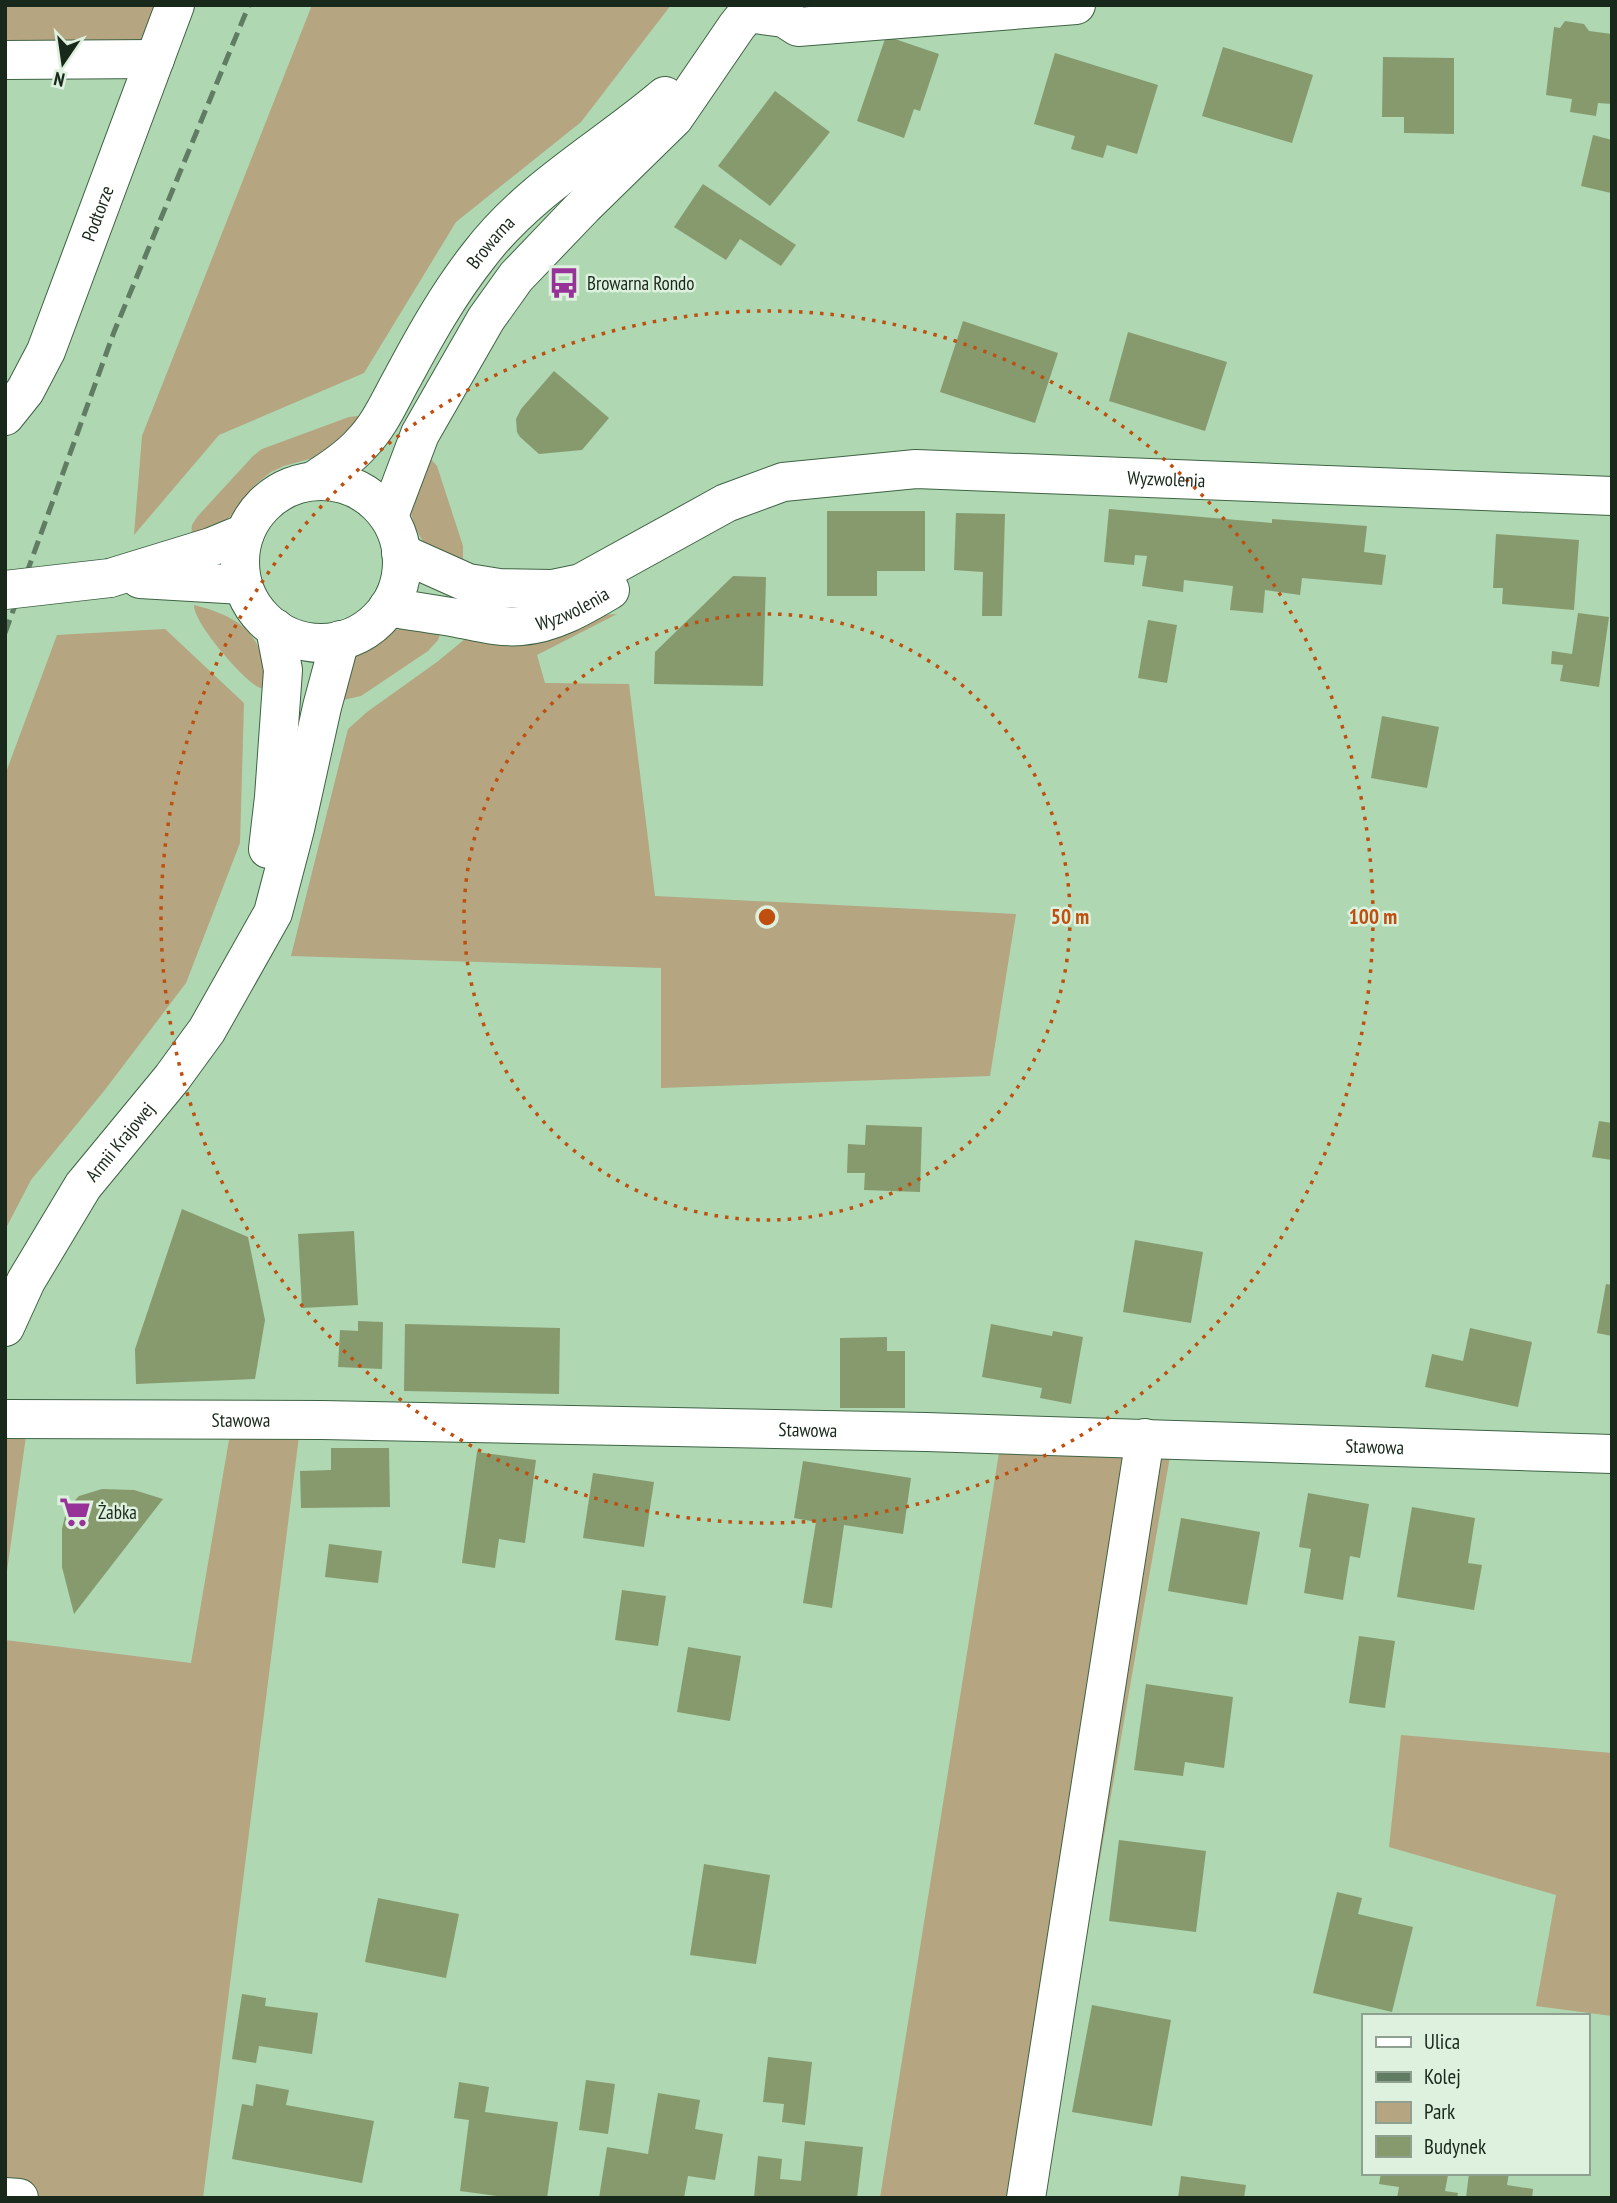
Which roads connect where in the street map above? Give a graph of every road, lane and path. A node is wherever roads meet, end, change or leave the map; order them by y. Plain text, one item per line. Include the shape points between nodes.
1 (175, 5) edge
2 (1076, 5) edge
3 (751, 9) edge
4 (720, 50) junction
5 (155, 59) junction
6 (5, 60) edge
7 (5, 416) edge
8 (315, 480) junction
9 (1612, 496) edge
10 (726, 503) junction
11 (388, 516) junction
12 (245, 533) junction
13 (401, 553) junction
14 (110, 578) junction
15 (243, 585) junction
16 (5, 590) edge
17 (388, 607) junction
18 (275, 628) junction
19 (340, 640) junction
20 (245, 964) junction
21 (5, 1327) edge
22 (5, 1419) edge
23 (1145, 1438) junction
24 (1612, 1454) edge
25 (5, 2197) edge
26 (19, 2198) edge
27 (1026, 2198) edge

1 - 5 street, Podtorze
2 - 3 street via 798,27
3 - 4 street, Browarna
4 - 8 street, Browarna via 521,209 443,304 383,416 341,463
4 - 11 street, Browarna via 674,118 516,277 486,319 420,434
5 - 6 street
5 - 7 street, Podtorze via 46,351 25,391
8 - 11 street via 357,489 375,500
8 - 12 street via 272,497
9 - 10 street, Wyzwolenia via 916,469 783,482
10 - 13 street, Wyzwolenia via 581,583 552,589 468,583
10 - 17 street, Wyzwolenia via 642,572 548,621 521,626 486,624
11 - 13 street
12 - 14 street
12 - 15 street via 240,559
13 - 17 street via 400,580
14 - 15 street
14 - 16 street, bridge
15 - 18 street via 251,602
17 - 19 street via 367,629
18 - 19 street via 310,642
18 - 20 street, Armii Krajowej via 283,670 274,797
19 - 20 street, Armii Krajowej via 274,913
20 - 21 street, Armii Krajowej via 207,1030 172,1078 83,1186
22 - 23 street, Stawowa via 335,1420
23 - 24 street, Stawowa
23 - 27 street
25 - 26 street

